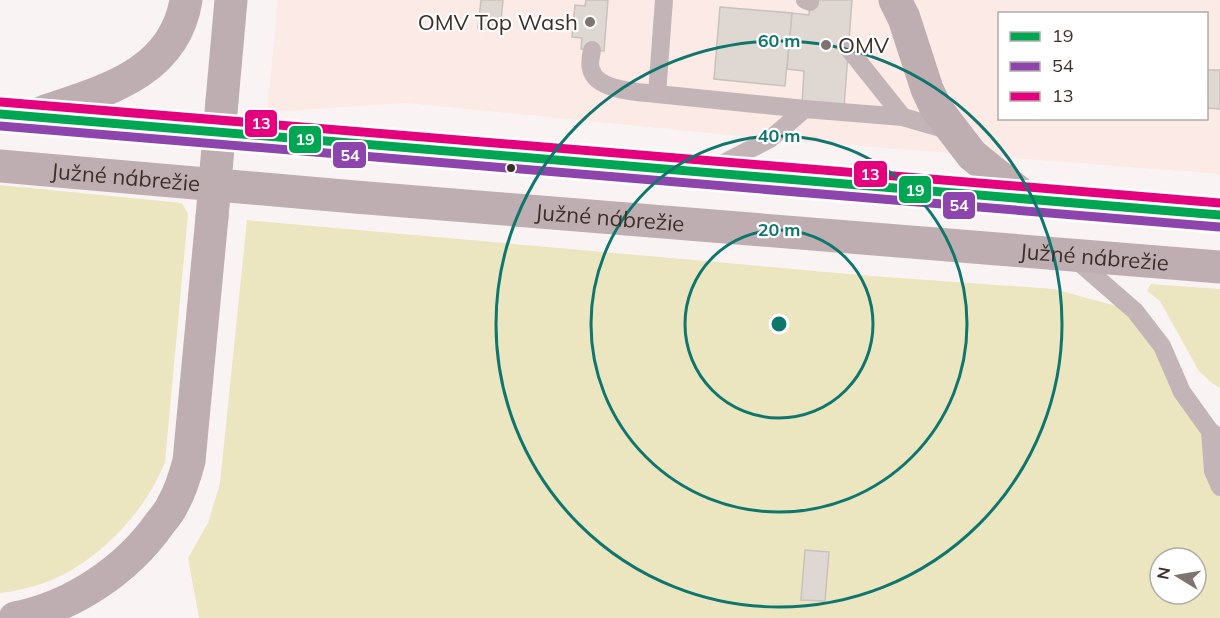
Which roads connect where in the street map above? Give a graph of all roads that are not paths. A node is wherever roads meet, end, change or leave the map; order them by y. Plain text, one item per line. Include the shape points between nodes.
1 (186, 0) edge
2 (231, 0) edge
3 (664, 0) edge
4 (895, 0) edge
5 (848, 48) dead end
6 (592, 50) dead end
7 (657, 94) junction
8 (805, 109) junction
9 (0, 114) edge
10 (32, 116) junction
11 (903, 117) junction
12 (953, 132) junction
13 (0, 166) edge
14 (706, 172) junction
15 (1027, 199) junction
16 (1220, 215) edge
17 (1068, 253) junction
18 (1220, 267) edge
19 (1215, 435) edge
20 (1220, 487) edge
21 (15, 618) edge

1 - 10 highway via 181,23 170,42 133,76
2 - 21 highway, bridge via 189,461 183,482 172,506 129,560 79,594
3 - 7 lane
4 - 12 highway via 927,88
5 - 11 lane
6 - 7 lane via 591,69 602,82 626,91
7 - 8 lane
8 - 11 lane
8 - 14 lane via 770,139
9 - 10 highway
10 - 14 highway
11 - 12 lane
12 - 15 highway via 972,155
13 - 17 highway, Južné nábrežie
14 - 15 highway
15 - 16 highway
17 - 18 highway, Južné nábrežie
17 - 19 lane via 1135,310 1162,346 1182,392
19 - 20 lane via 1213,471

